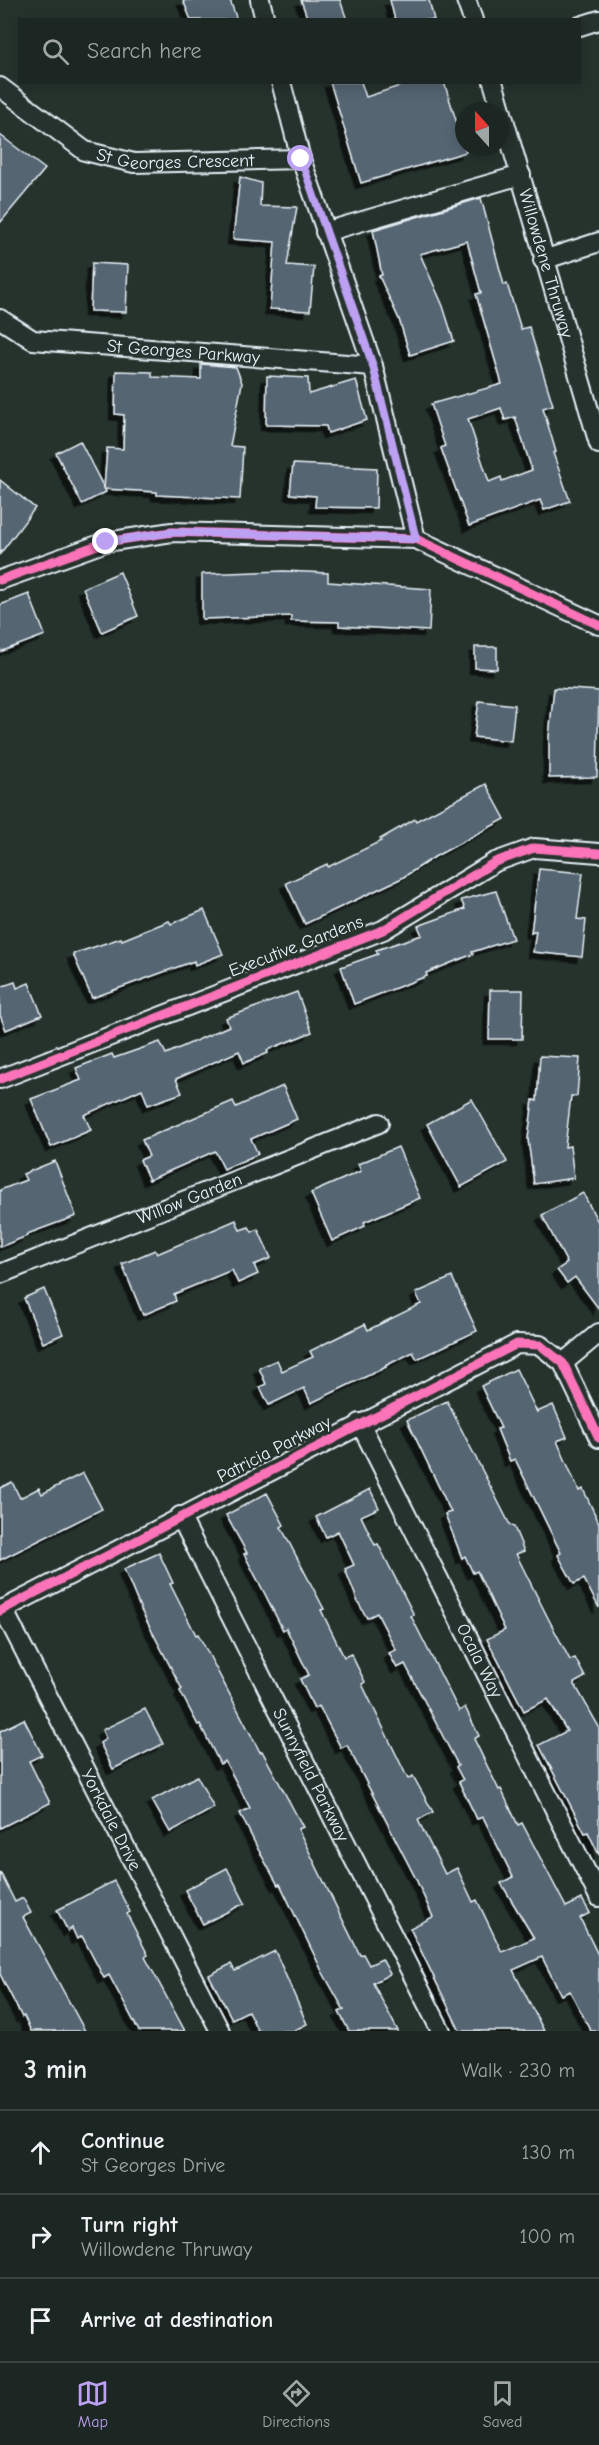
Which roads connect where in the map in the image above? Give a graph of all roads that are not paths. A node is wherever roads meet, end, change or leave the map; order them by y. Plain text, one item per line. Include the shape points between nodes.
1 (261, 0) edge
2 (466, 0) edge
3 (265, 18) edge
4 (472, 18) edge
5 (599, 20) edge
6 (581, 25) edge
7 (282, 84) edge
8 (494, 84) edge
9 (0, 87) edge
10 (301, 159) junction
11 (521, 175) junction
12 (325, 232) junction
13 (599, 242) edge
14 (543, 261) junction
15 (0, 319) edge
16 (373, 366) junction
17 (599, 444) edge
18 (416, 539) junction
19 (0, 580) edge
20 (599, 625) edge
21 (599, 853) edge
22 (0, 1079) edge
23 (379, 1123) dead end
24 (0, 1274) edge
25 (599, 1333) edge
26 (563, 1363) junction
27 (360, 1423) junction
28 (599, 1438) edge
29 (180, 1516) junction
30 (1, 1610) edge
31 (599, 1897) edge
32 (220, 2031) edge
33 (441, 2031) edge

1 - 3 street
2 - 4 street
5 - 6 street
7 - 10 street
8 - 11 street, Willowdene Thruway
9 - 10 street, St Georges Crescent via 86,151 134,163
10 - 12 street
11 - 12 street
11 - 14 street, Willowdene Thruway
12 - 16 street
13 - 14 street
14 - 17 street, Willowdene Thruway
15 - 16 street, St Georges Parkway via 33,340
16 - 18 street
18 - 19 street via 172,532 106,542
18 - 20 street
21 - 22 street, Executive Gardens via 534,848 495,862 383,930
23 - 24 street, Willow Garden
25 - 26 street
26 - 27 street, Patricia Parkway via 540,1345 517,1344
26 - 28 street
27 - 29 street, Patricia Parkway
27 - 31 street, Ocala Way
29 - 30 street, Patricia Parkway
29 - 33 street, Sunnyfield Parkway
30 - 32 street, Yorkdale Drive

